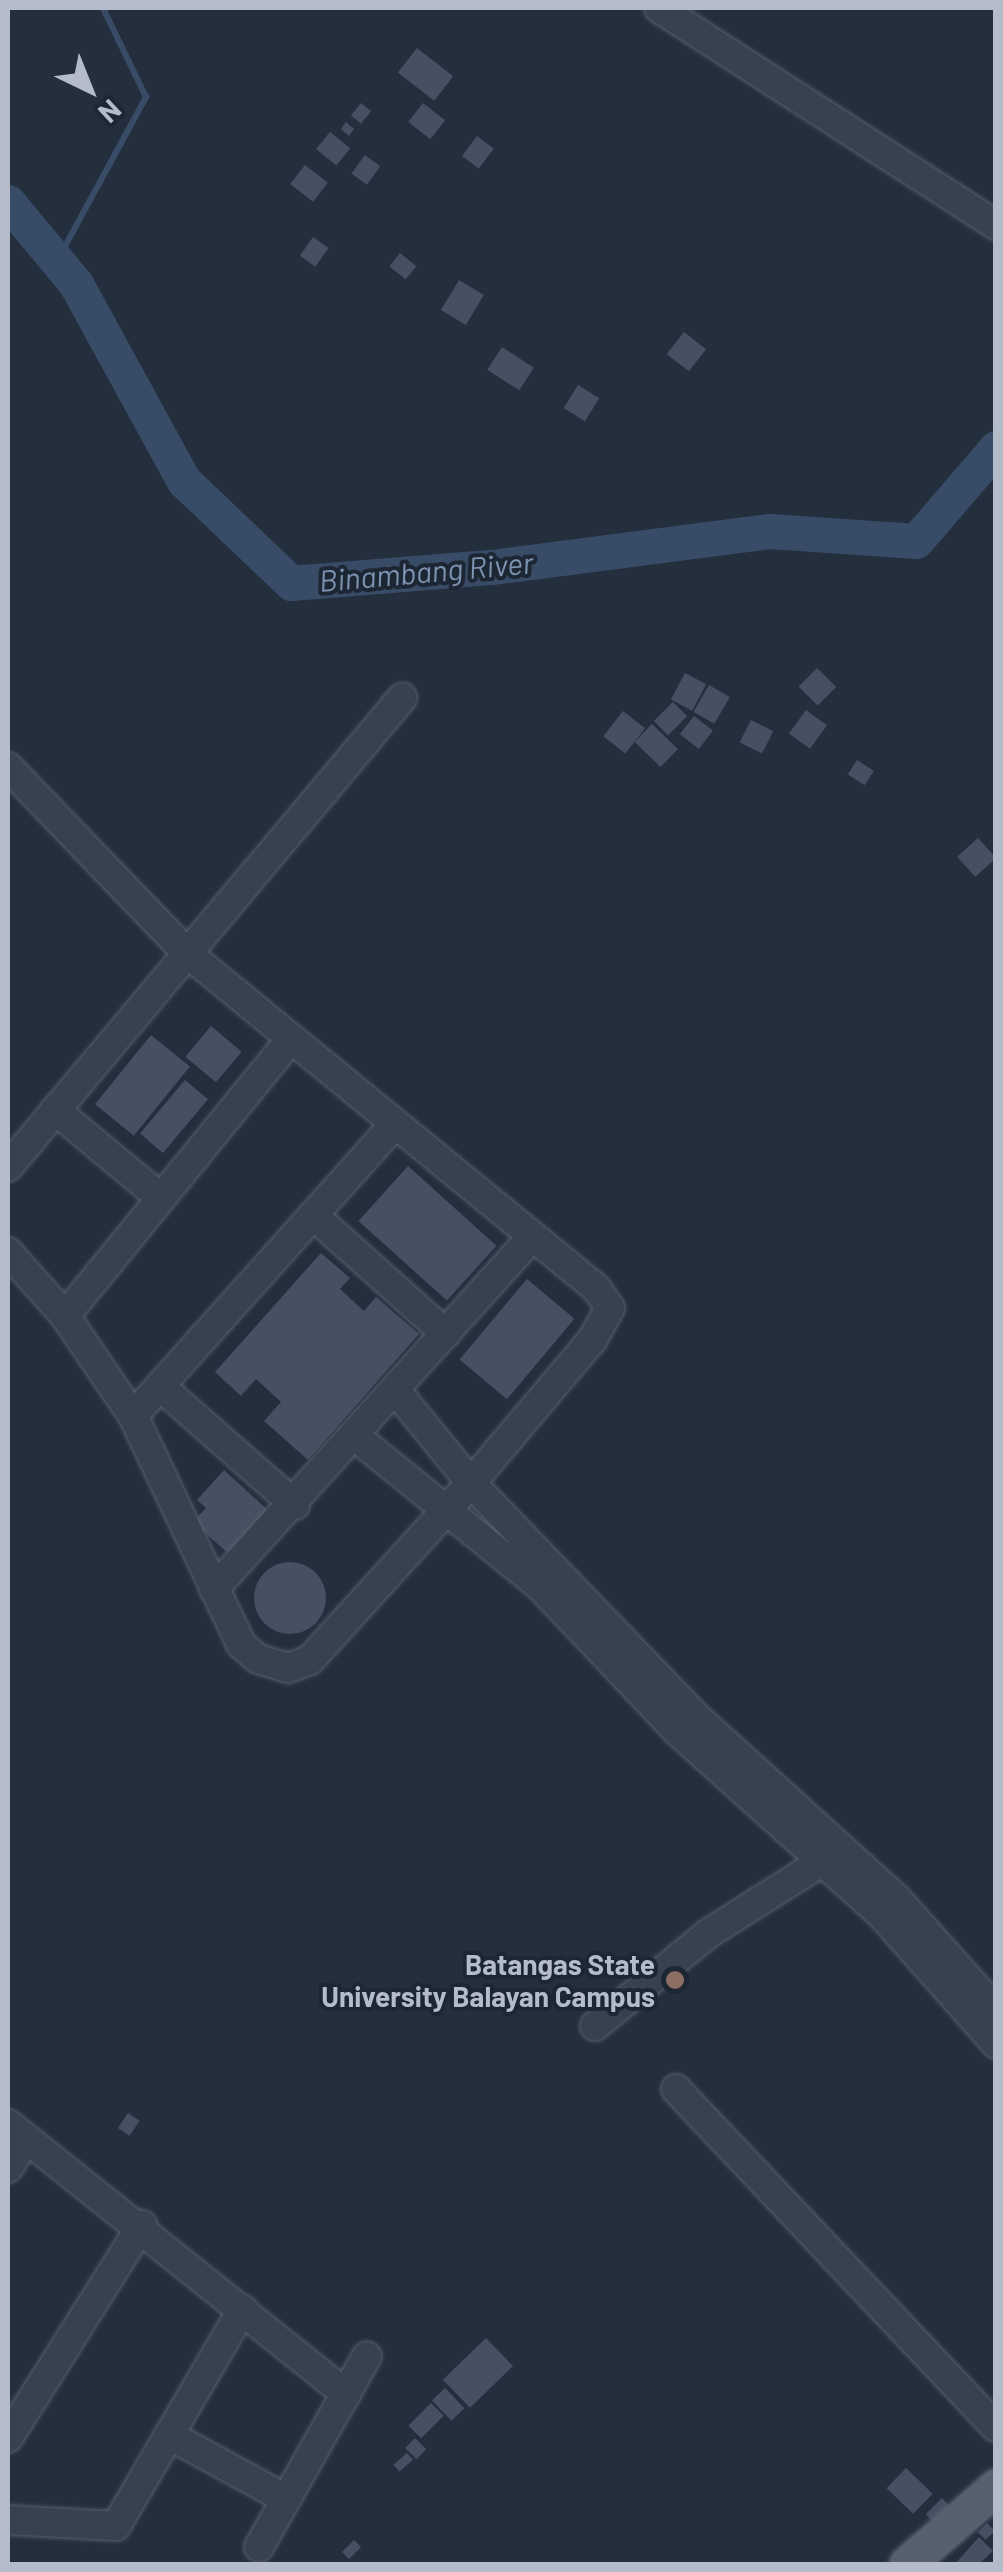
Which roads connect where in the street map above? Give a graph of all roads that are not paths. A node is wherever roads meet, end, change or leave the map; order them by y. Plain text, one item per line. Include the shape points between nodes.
1 (659, 8) edge
2 (996, 225) edge
3 (402, 698) dead end
4 (8, 767) edge
5 (188, 953) junction
6 (290, 1040) junction
7 (55, 1110) junction
8 (394, 1126) junction
9 (8, 1167) edge
10 (161, 1198) junction
11 (313, 1216) junction
12 (531, 1238) junction
13 (8, 1252) edge
14 (66, 1316) junction
15 (446, 1334) junction
16 (160, 1386) junction
17 (396, 1391) junction
18 (133, 1416) junction
19 (356, 1436) junction
20 (471, 1484) junction
21 (295, 1505) junction
22 (448, 1508) junction
23 (214, 1589) junction
24 (823, 1861) junction
25 (996, 2010) edge
26 (596, 2026) dead end
27 (996, 2044) edge
28 (676, 2089) dead end
29 (17, 2131) edge
30 (8, 2168) edge
31 (142, 2225) junction
32 (243, 2309) junction
33 (367, 2356) dead end
34 (346, 2394) junction
35 (996, 2427) edge
36 (169, 2435) junction
37 (8, 2438) edge
38 (996, 2486) edge
39 (286, 2499) junction
40 (8, 2520) edge
41 (259, 2547) dead end
42 (922, 2560) edge

1 - 2 street
3 - 5 street
4 - 5 street
5 - 6 street
5 - 7 street
6 - 8 street
6 - 10 street
7 - 9 street
7 - 10 street
8 - 11 street
8 - 12 street
10 - 14 street
11 - 15 street
11 - 16 street
12 - 15 street
12 - 20 street via 596,1288 610,1308 592,1340
13 - 14 street
14 - 18 street
15 - 17 street
16 - 18 street
16 - 21 street
17 - 19 street
17 - 20 street
18 - 23 street
19 - 21 street
19 - 22 street
20 - 22 street
20 - 25 street via 693,1714 897,1899
21 - 23 street
22 - 23 street via 310,1660 288,1668 258,1659 241,1644
22 - 24 street via 541,1588 677,1731
24 - 26 street via 708,1933
24 - 27 street via 926,1960
28 - 35 street
29 - 30 street
29 - 31 street
31 - 32 street
31 - 37 street
32 - 34 street
32 - 36 street
33 - 34 street
34 - 39 street
36 - 39 street
36 - 40 street via 116,2526
38 - 42 main road
39 - 41 street

